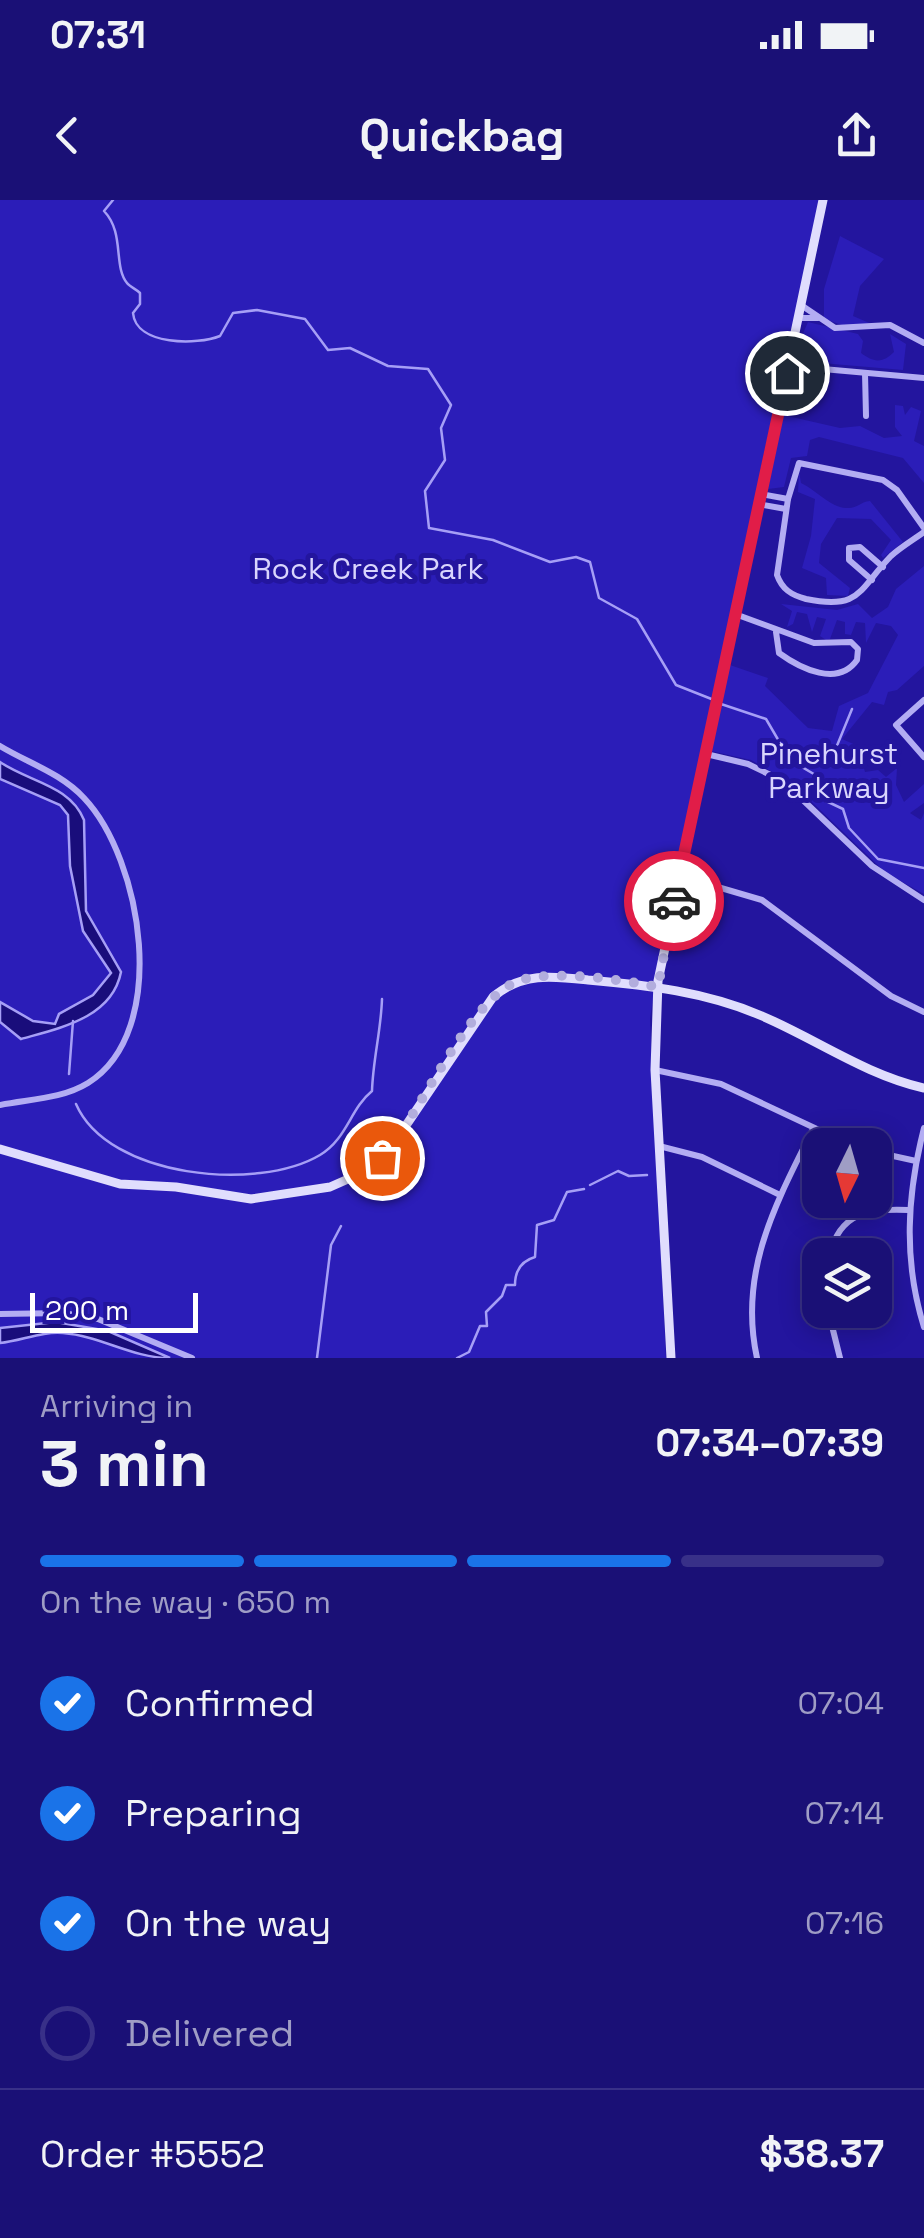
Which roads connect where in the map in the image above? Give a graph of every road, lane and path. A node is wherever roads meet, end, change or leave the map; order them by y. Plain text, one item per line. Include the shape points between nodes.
1 (825, 201) edge
2 (802, 305) junction
3 (799, 318) junction
4 (818, 318) junction
5 (924, 343) edge
6 (789, 366) junction
7 (864, 372) junction
8 (924, 378) edge
9 (866, 416) dead end
10 (759, 499) junction
11 (788, 500) junction
12 (786, 510) junction
13 (924, 530) edge
14 (883, 567) junction
15 (872, 580) junction
16 (736, 614) junction
17 (776, 632) junction
18 (924, 700) edge
19 (0, 746) edge
20 (706, 754) junction
21 (924, 757) edge
22 (679, 876) junction
23 (924, 900) edge
24 (658, 987) junction
25 (924, 1012) edge
26 (655, 1070) junction
27 (924, 1088) edge
28 (0, 1105) edge
29 (811, 1128) edge
30 (924, 1128) edge
31 (659, 1146) junction
32 (0, 1149) edge
33 (802, 1151) edge
34 (892, 1156) edge
35 (916, 1161) junction
36 (780, 1195) junction
37 (909, 1210) junction
38 (836, 1238) edge
39 (0, 1314) edge
40 (924, 1327) edge
41 (832, 1328) edge
42 (192, 1358) edge
43 (670, 1358) edge
44 (756, 1358) edge
45 (840, 1358) edge

1 - 2 street
2 - 3 street
2 - 4 street
3 - 4 street
3 - 6 street
4 - 5 street via 845,330 890,325
6 - 7 street
6 - 10 street
7 - 8 street
7 - 9 street
10 - 11 street
10 - 12 street
10 - 16 street
11 - 12 street
11 - 13 street via 799,462 874,476 897,490
12 - 15 street via 776,570 788,592 840,603
13 - 14 street
14 - 15 street
14 - 15 street via 860,547 850,548 849,560
16 - 17 street
16 - 20 street
17 - 17 street via 818,643 849,641 858,647 858,660 846,670 816,672 779,653
18 - 21 street via 896,725
19 - 28 street via 70,784 90,804 130,893 140,968 137,1010 108,1066 72,1091
20 - 22 street
20 - 23 street via 783,781 864,860
22 - 24 street
22 - 25 street via 762,900 891,996
24 - 26 street
24 - 27 street via 749,1010
24 - 32 street via 550,976 509,986 484,1008 382,1158 354,1178 317,1191 251,1199 120,1184
26 - 29 street via 722,1084
26 - 31 street
30 - 35 street
31 - 36 street via 702,1156
31 - 43 street
33 - 36 street
34 - 35 street
35 - 37 street
36 - 44 street via 754,1269
37 - 38 street via 854,1216
37 - 40 street via 912,1276
39 - 42 street via 98,1319
41 - 45 street

